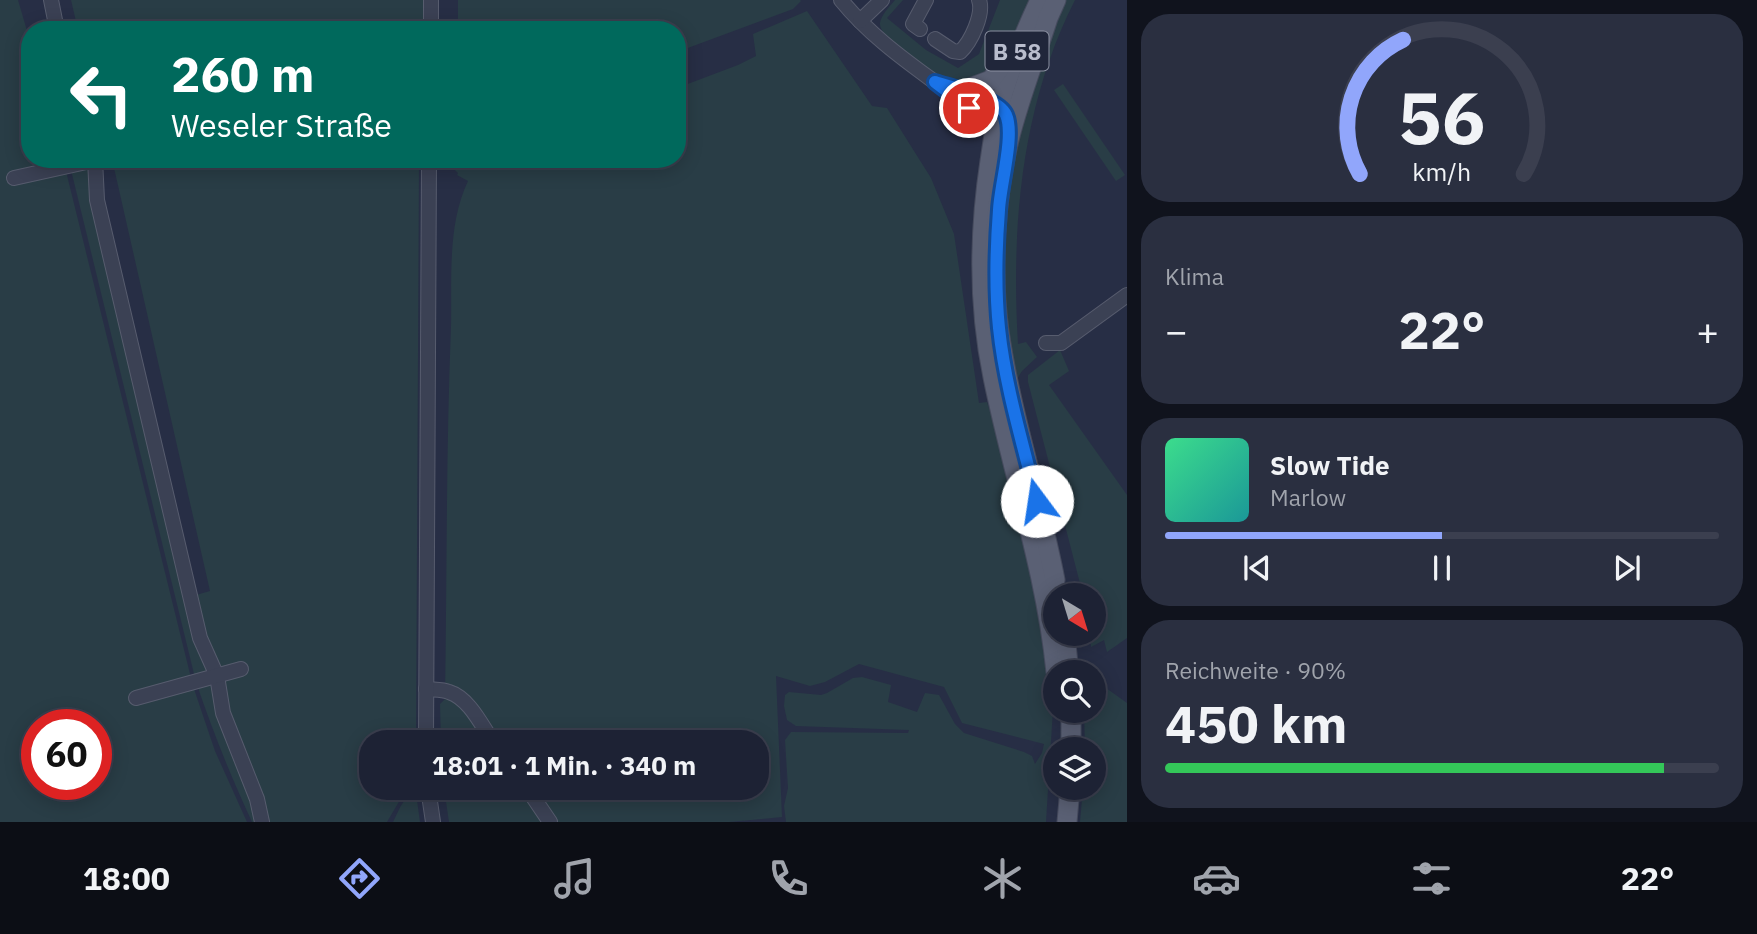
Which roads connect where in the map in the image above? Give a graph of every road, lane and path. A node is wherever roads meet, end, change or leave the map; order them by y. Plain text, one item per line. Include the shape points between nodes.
1 (51, 0) edge
2 (431, 0) edge
3 (841, 0) edge
4 (882, 0) edge
5 (926, 0) edge
6 (979, 0) edge
7 (1040, 0) edge
8 (1056, 0) edge
9 (55, 21) edge
10 (431, 21) edge
11 (860, 21) junction
12 (919, 29) dead end
13 (935, 39) dead end
14 (1020, 43) junction
15 (935, 82) junction
16 (962, 91) junction
17 (1005, 112) junction
18 (60, 168) edge
19 (97, 168) edge
20 (429, 168) edge
21 (14, 178) dead end
22 (1127, 295) edge
23 (1046, 343) dead end
24 (1056, 583) edge
25 (1054, 660) edge
26 (241, 669) dead end
27 (217, 676) junction
28 (426, 689) junction
29 (136, 698) dead end
30 (426, 730) edge
31 (485, 730) edge
32 (430, 800) edge
33 (535, 800) edge
34 (1057, 800) edge
35 (1069, 800) edge
36 (262, 822) edge
37 (433, 822) edge
38 (550, 822) edge
39 (1055, 822) edge
40 (1067, 822) edge

1 - 9 street
2 - 10 street
3 - 11 street
4 - 11 street
5 - 12 street via 913,24
6 - 13 street via 982,7 968,45 960,52 953,51
7 - 14 main road, B 58
8 - 17 main road, B 58
11 - 15 street
14 - 16 main road via 991,80
14 - 17 main road, B 58
15 - 16 street
15 - 17 street via 957,100
16 - 17 street
17 - 24 main road, B 58 via 1009,140 996,260 999,328
17 - 25 main road, B 58 via 983,217 983,317 992,376 1045,594
18 - 21 street
19 - 27 street via 97,200 157,460 200,638
20 - 28 street
22 - 23 street via 1061,343
26 - 27 street
27 - 29 street
27 - 36 street via 223,713
28 - 30 street
28 - 31 street via 448,691 460,699
32 - 37 street
33 - 38 street
34 - 39 main road
35 - 40 main road

